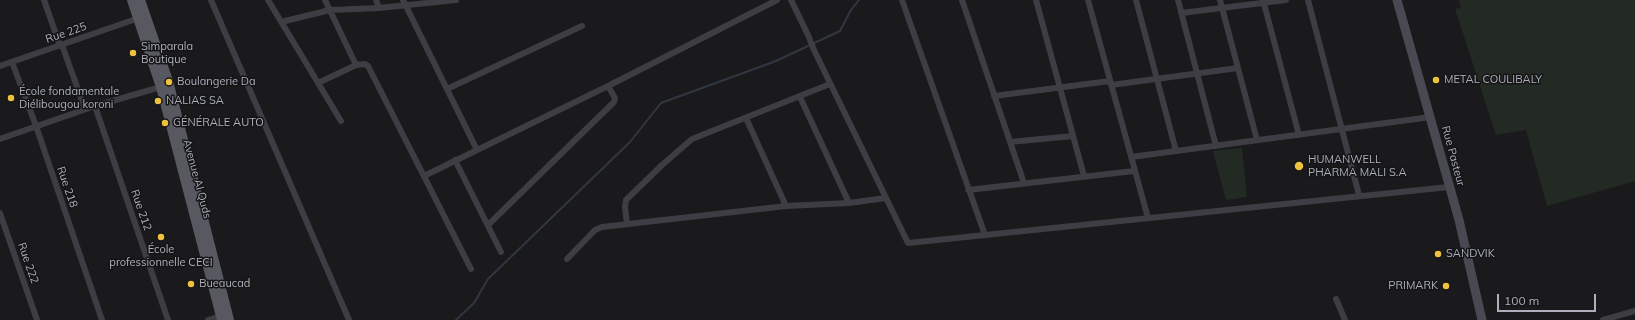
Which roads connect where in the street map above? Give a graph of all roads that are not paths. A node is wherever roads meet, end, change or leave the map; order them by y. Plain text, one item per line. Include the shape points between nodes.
1 (44, 0) edge
2 (132, 0) edge
3 (140, 0) edge
4 (211, 0) edge
5 (268, 0) edge
6 (325, 0) edge
7 (376, 0) edge
8 (456, 0) edge
9 (777, 0) edge
10 (790, 0) edge
11 (902, 0) edge
12 (962, 0) edge
13 (1036, 0) edge
14 (1088, 0) edge
15 (1136, 0) edge
16 (1178, 0) edge
17 (1220, 0) edge
18 (1286, 0) edge
19 (1308, 0) edge
20 (1397, 0) edge
21 (1264, 1) edge
22 (404, 3) edge
23 (380, 8) junction
24 (1222, 8) junction
25 (330, 10) junction
26 (1181, 13) junction
27 (139, 18) junction
28 (281, 22) junction
29 (582, 26) dead end
30 (61, 45) junction
31 (12, 62) junction
32 (356, 65) junction
33 (0, 66) edge
34 (1238, 68) junction
35 (1197, 73) junction
36 (1157, 79) junction
37 (318, 83) junction
38 (1110, 83) junction
39 (830, 84) junction
40 (165, 86) junction
41 (608, 86) junction
42 (1060, 87) junction
43 (447, 89) junction
44 (994, 96) junction
45 (800, 97) junction
46 (95, 106) junction
47 (85, 110) junction
48 (746, 118) junction
49 (1430, 118) junction
50 (341, 121) dead end
51 (36, 126) junction
52 (1342, 129) junction
53 (1299, 135) junction
54 (1073, 136) junction
55 (0, 139) edge
56 (1258, 140) junction
57 (1010, 142) junction
58 (1216, 146) junction
59 (476, 150) junction
60 (1176, 151) junction
61 (1131, 157) junction
62 (455, 160) junction
63 (1134, 171) junction
64 (424, 176) junction
65 (1084, 176) junction
66 (1024, 183) junction
67 (1449, 187) junction
68 (968, 190) junction
69 (1359, 195) junction
70 (886, 198) junction
71 (849, 203) junction
72 (786, 206) junction
73 (0, 212) edge
74 (1148, 218) junction
75 (627, 224) junction
76 (488, 225) junction
77 (985, 235) junction
78 (501, 252) dead end
79 (567, 259) dead end
80 (471, 269) dead end
81 (1336, 299) dead end
82 (1635, 311) edge
83 (224, 317) edge
84 (37, 320) edge
85 (102, 320) edge
86 (168, 320) edge
87 (208, 320) edge
88 (349, 320) edge
89 (1345, 320) edge
90 (1482, 320) edge
91 (1603, 320) edge

1 - 30 street
2 - 27 main road, Avenue Al Quds
3 - 40 main road, Avenue Al Quds
4 - 88 street
5 - 28 street
6 - 25 street
7 - 23 street
8 - 22 street
9 - 41 street
10 - 39 street
11 - 68 street
12 - 44 street
13 - 42 street
14 - 38 street
15 - 36 street
16 - 26 street
17 - 24 street
18 - 21 street
19 - 52 street
20 - 49 main road, Rue Pasteur
21 - 24 street
21 - 53 street
22 - 23 street
22 - 43 street
23 - 25 street
24 - 26 street
24 - 34 street
25 - 28 street
25 - 32 street
26 - 35 street
27 - 30 street, Rue 225
27 - 40 main road, Avenue Al Quds
28 - 37 street
29 - 43 street
30 - 31 street, Rue 225
30 - 47 street
31 - 33 street, Rue 225
31 - 51 street, Rue 218
32 - 37 street
32 - 64 street via 368,66
34 - 35 street
34 - 56 street
35 - 36 street
35 - 58 street
36 - 38 street
36 - 60 street
37 - 50 street
38 - 42 street
38 - 61 street
39 - 45 street
39 - 70 street
40 - 46 street
40 - 83 main road, Avenue Al Quds
41 - 59 street
41 - 76 street via 615,98 614,102
42 - 44 street
42 - 54 street
43 - 59 street
44 - 57 street
45 - 48 street
45 - 71 street
46 - 47 street
46 - 86 street, Rue 212
47 - 51 street
48 - 72 street
48 - 75 street via 692,140 662,165 626,200
49 - 52 street
49 - 67 main road, Rue Pasteur
51 - 55 street
51 - 85 street, Rue 218
52 - 53 street
52 - 69 street
53 - 56 street
54 - 57 street
54 - 65 street
56 - 58 street
57 - 66 street
58 - 60 street
59 - 62 street
60 - 61 street
61 - 63 street
62 - 64 street
62 - 76 street
63 - 65 street
63 - 74 street
64 - 80 street
65 - 66 street
66 - 68 street
67 - 69 street
67 - 90 main road, Rue Pasteur
68 - 77 street
69 - 74 street
70 - 71 street
70 - 77 street via 908,243
71 - 72 street
72 - 75 street
73 - 84 street, Rue 222
74 - 77 street
75 - 79 street via 595,230
76 - 78 street
81 - 89 street
82 - 91 street
83 - 87 street

